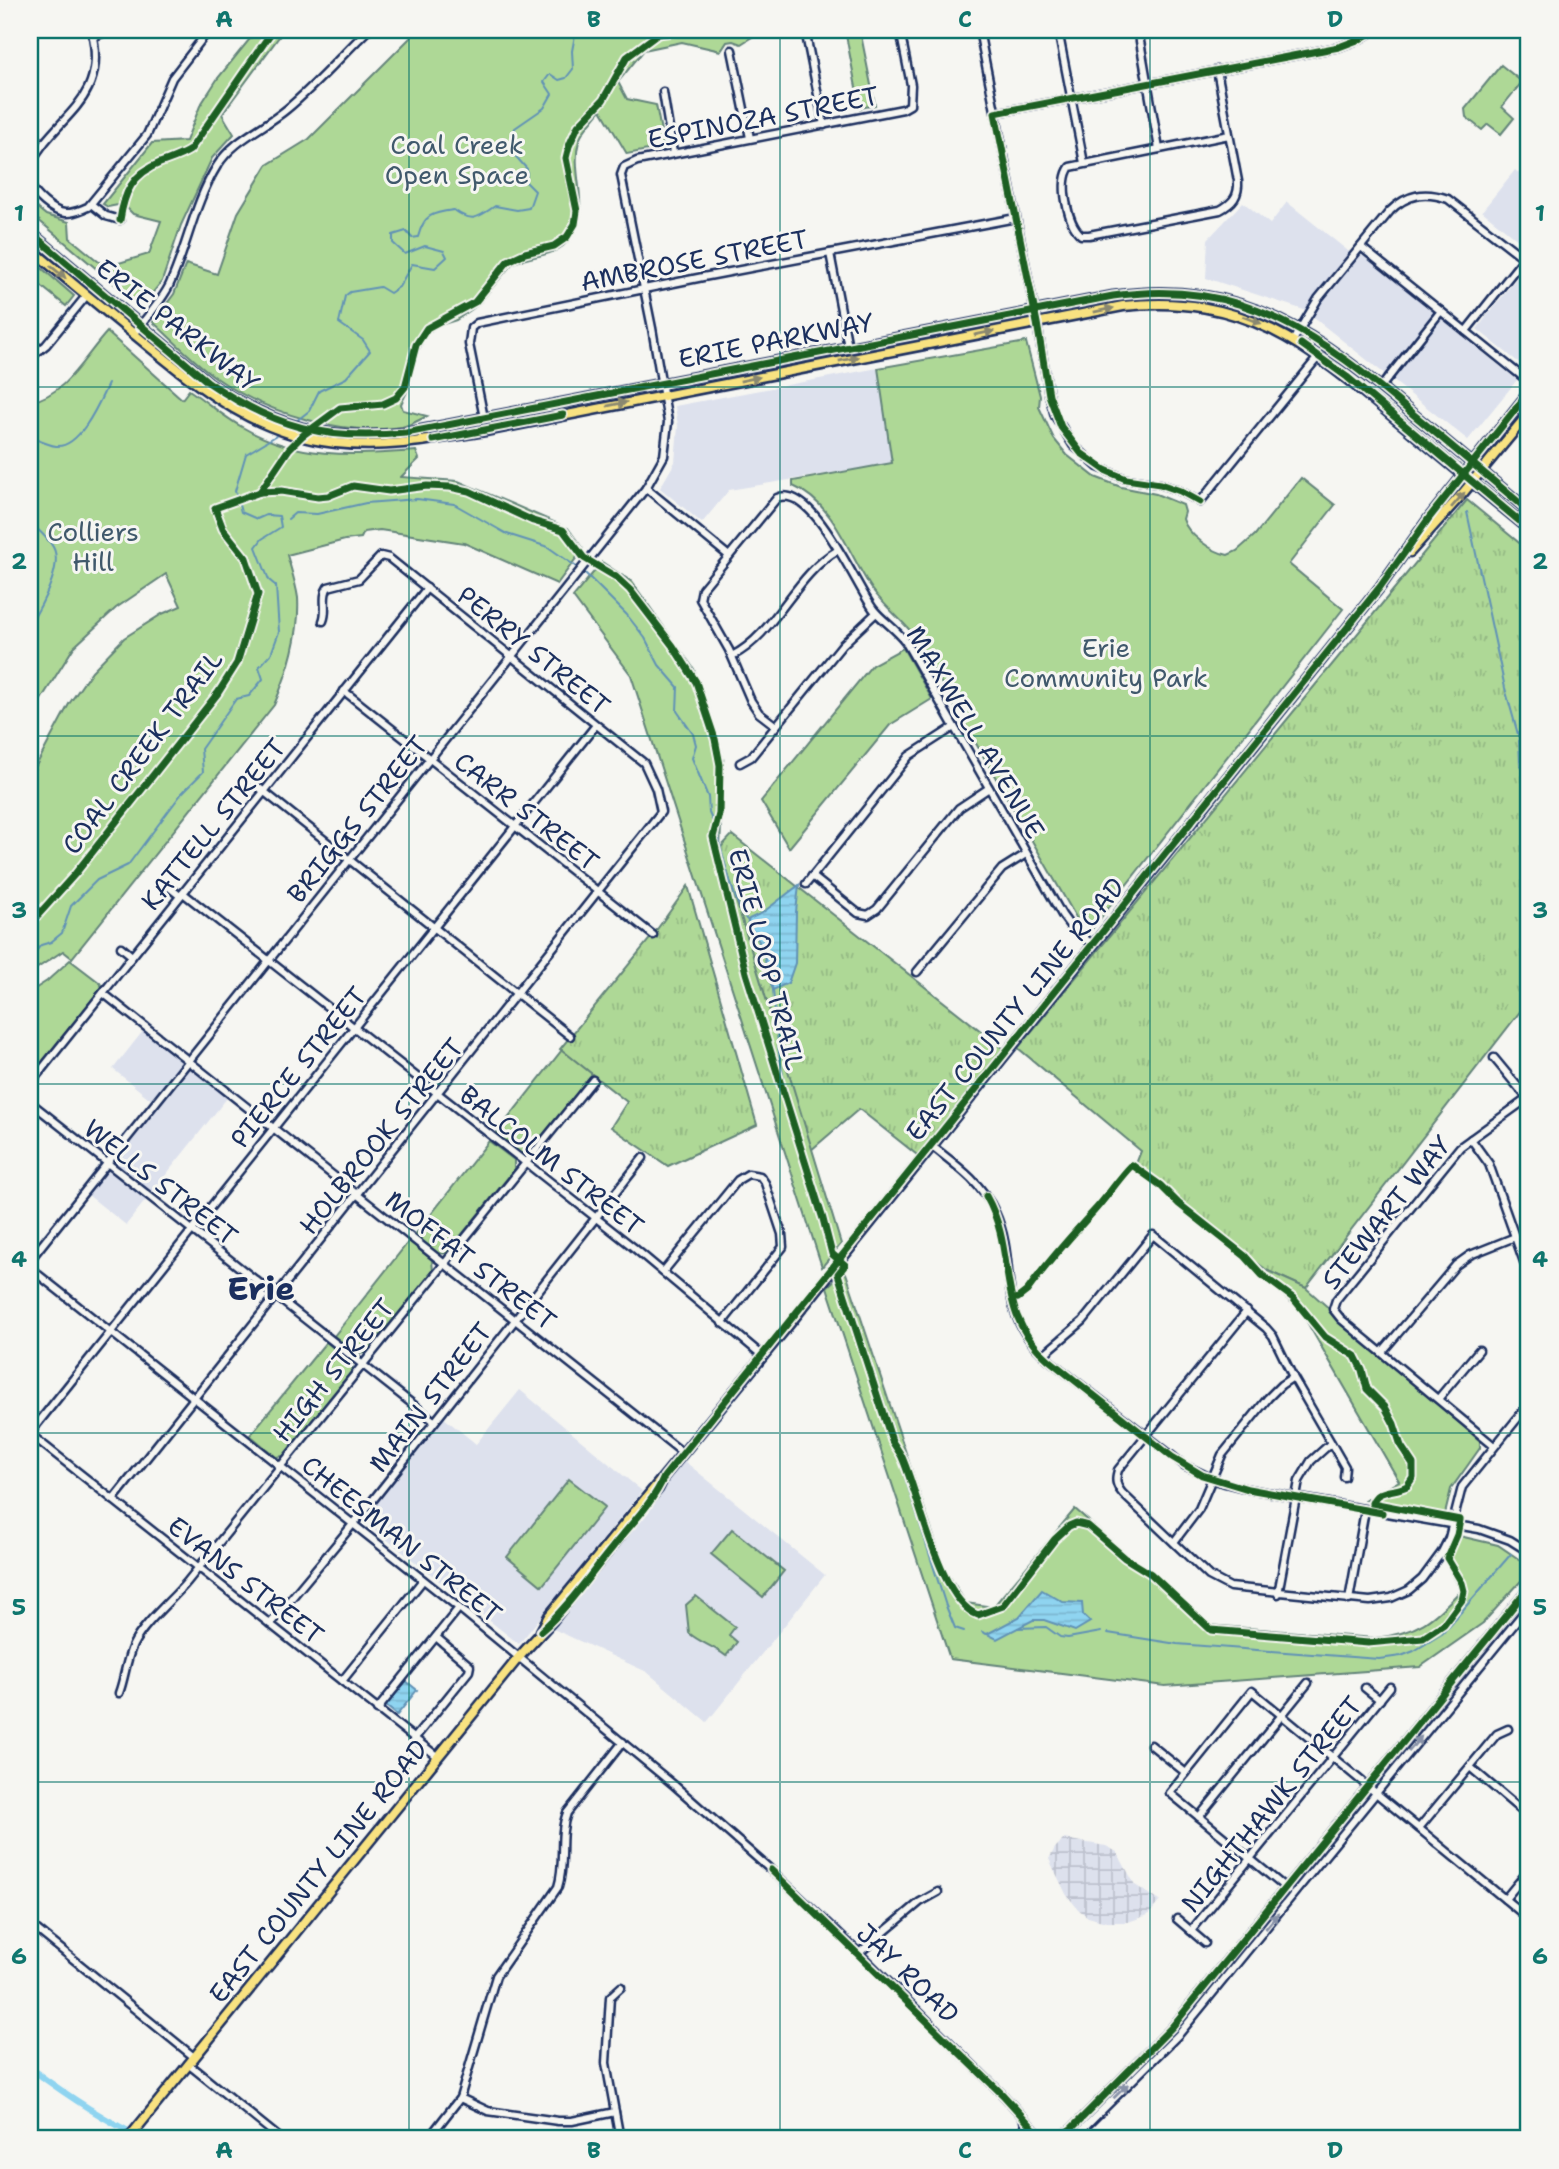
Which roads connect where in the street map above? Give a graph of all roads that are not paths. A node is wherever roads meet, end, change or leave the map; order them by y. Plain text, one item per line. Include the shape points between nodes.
1 (110, 30) edge
2 (209, 30) edge
3 (368, 30) edge
4 (805, 30) edge
5 (900, 30) edge
6 (979, 30) edge
7 (1058, 30) edge
8 (1140, 30) edge
9 (1375, 30) edge
10 (1517, 30) edge
11 (92, 33) edge
12 (1529, 39) edge
13 (732, 50) dead end
14 (1217, 70) junction
15 (1147, 84) junction
16 (663, 92) dead end
17 (1071, 98) junction
18 (995, 113) junction
19 (824, 125) junction
20 (1229, 135) junction
21 (750, 138) junction
22 (1159, 149) junction
23 (673, 153) junction
24 (1084, 163) junction
25 (30, 165) edge
26 (624, 167) joint
27 (30, 184) edge
28 (91, 204) junction
29 (1016, 218) junction
30 (120, 220) dead end
31 (30, 232) edge
32 (1361, 247) junction
33 (30, 248) edge
34 (830, 253) junction
35 (1528, 257) edge
36 (643, 290) junction
37 (87, 295) junction
38 (1034, 311) junction
39 (1441, 311) junction
40 (1037, 323) junction
41 (141, 325) junction
42 (1300, 329) junction
43 (1466, 331) junction
44 (133, 334) junction
45 (1294, 340) junction
46 (848, 347) junction
47 (1318, 356) junction
48 (30, 358) edge
49 (1529, 382) edge
50 (662, 384) junction
51 (1381, 387) junction
52 (1529, 392) edge
53 (664, 395) junction
54 (1529, 413) edge
55 (251, 414) junction
56 (484, 418) junction
57 (1473, 464) junction
58 (1482, 472) junction
59 (1463, 475) junction
60 (1472, 483) junction
61 (646, 488) junction
62 (1529, 510) edge
63 (1529, 529) edge
64 (838, 550) junction
65 (729, 556) junction
66 (1396, 566) junction
67 (427, 588) junction
68 (876, 613) junction
69 (323, 621) dead end
70 (511, 656) junction
71 (732, 656) junction
72 (344, 691) junction
73 (596, 725) junction
74 (776, 726) junction
75 (954, 727) junction
76 (430, 759) junction
77 (740, 763) dead end
78 (252, 782) dead end
79 (989, 788) junction
80 (656, 789) joint
81 (264, 792) junction
82 (515, 826) junction
83 (1026, 854) junction
84 (350, 860) junction
85 (812, 876) junction
86 (806, 884) dead end
87 (170, 888) dead end
88 (599, 892) junction
89 (182, 894) junction
90 (435, 927) junction
91 (653, 935) dead end
92 (1093, 945) junction
93 (121, 947) dead end
94 (132, 956) junction
95 (268, 961) junction
96 (917, 972) dead end
97 (103, 993) junction
98 (518, 994) junction
99 (353, 1028) junction
100 (570, 1036) dead end
101 (1494, 1058) dead end
102 (189, 1061) junction
103 (593, 1080) dead end
104 (30, 1084) edge
105 (438, 1094) junction
106 (1528, 1100) edge
107 (30, 1102) edge
108 (273, 1128) junction
109 (1471, 1139) junction
110 (932, 1146) junction
111 (643, 1158) dead end
112 (107, 1163) junction
113 (525, 1163) junction
114 (358, 1195) junction
115 (596, 1218) junction
116 (192, 1231) junction
117 (1515, 1237) junction
118 (30, 1260) edge
119 (443, 1264) junction
120 (30, 1268) edge
121 (663, 1272) junction
122 (1529, 1276) edge
123 (276, 1297) junction
124 (1247, 1311) junction
125 (515, 1320) junction
126 (722, 1322) junction
127 (111, 1332) junction
128 (1479, 1350) dead end
129 (1382, 1352) junction
130 (1043, 1355) junction
131 (763, 1356) junction
132 (362, 1365) junction
133 (1293, 1377) junction
134 (194, 1399) junction
135 (1438, 1399) junction
136 (1529, 1404) edge
137 (434, 1421) junction
138 (30, 1433) edge
139 (1146, 1436) junction
140 (1331, 1443) junction
141 (1494, 1446) junction
142 (683, 1452) junction
143 (280, 1466) junction
144 (1344, 1477) dead end
145 (1211, 1479) junction
146 (1295, 1497) junction
147 (113, 1500) junction
148 (1365, 1510) junction
149 (353, 1524) junction
150 (1452, 1525) junction
151 (1174, 1542) junction
152 (1529, 1552) edge
153 (199, 1567) junction
154 (424, 1580) junction
155 (1529, 1587) edge
156 (1278, 1594) junction
157 (1349, 1600) junction
158 (1529, 1606) edge
159 (459, 1608) junction
160 (270, 1624) junction
161 (436, 1637) junction
162 (519, 1657) junction
163 (342, 1681) junction
164 (1308, 1683) dead end
165 (1390, 1687) dead end
166 (1365, 1688) dead end
167 (119, 1693) dead end
168 (1380, 1700) junction
169 (377, 1710) junction
170 (1282, 1715) junction
171 (1508, 1729) dead end
172 (414, 1739) junction
173 (623, 1742) junction
174 (1151, 1745) dead end
175 (1334, 1756) junction
176 (438, 1758) junction
177 (1469, 1767) junction
178 (1186, 1773) junction
179 (1370, 1786) junction
180 (1376, 1791) junction
181 (1199, 1817) junction
182 (1529, 1817) edge
183 (1419, 1828) junction
184 (1250, 1858) junction
185 (1529, 1870) edge
186 (1286, 1888) junction
187 (938, 1892) dead end
188 (1293, 1895) junction
189 (1505, 1899) junction
190 (1177, 1919) dead end
191 (1529, 1919) edge
192 (30, 1924) edge
193 (1191, 1931) junction
194 (1205, 1943) dead end
195 (859, 1953) junction
196 (1215, 1975) junction
197 (1223, 1981) junction
198 (621, 1987) dead end
199 (194, 2057) junction
200 (188, 2064) junction
201 (460, 2098) junction
202 (1015, 2108) junction
203 (615, 2112) junction
204 (131, 2136) edge
205 (281, 2139) edge
206 (428, 2139) edge
207 (621, 2139) edge
208 (1031, 2139) edge
209 (1043, 2139) edge
210 (1056, 2139) edge
211 (1073, 2139) edge

1 - 11 street
2 - 28 street via 172,78 147,135
3 - 41 street via 284,112 226,153 203,194 170,284
4 - 19 street
5 - 19 street, ESPINOZA STREET via 911,85 910,105
6 - 18 street
7 - 17 street
8 - 15 street
9 - 14 street via 1339,47
10 - 12 street
11 - 25 street via 97,55 85,95
13 - 21 street
14 - 15 street
14 - 20 street
15 - 17 street
15 - 22 street
16 - 23 street
17 - 18 street
17 - 24 street
18 - 29 street
19 - 21 street, ESPINOZA STREET
20 - 22 street
20 - 24 street via 1238,189 1229,205 1084,235 1072,226 1063,180 1070,167
21 - 23 street, ESPINOZA STREET
22 - 24 street
23 - 26 street, ESPINOZA STREET
26 - 36 street, BRIGGS STREET via 621,175
27 - 28 street via 33,192 59,212 75,213
28 - 30 street
29 - 34 street, AMBROSE STREET
29 - 38 street
31 - 41 main road, ERIE PARKWAY
32 - 35 street via 1396,205 1426,194 1456,205
32 - 39 street
32 - 42 street
33 -> 37 main road, ERIE PARKWAY
34 - 36 street, AMBROSE STREET
34 - 46 street
35 - 43 street
36 - 50 street, BRIGGS STREET
36 - 56 street, AMBROSE STREET via 477,323 471,328 469,344
37 - 44 main road, ERIE PARKWAY
37 - 48 street
38 - 40 street
38 - 42 main road, ERIE PARKWAY via 1130,294 1179,293 1248,306
38 - 46 main road, ERIE PARKWAY
39 - 43 street
39 - 51 street
40 -> 45 main road, ERIE PARKWAY via 1123,306 1174,303 1241,316
40 - 47 street via 1052,408 1073,445 1108,472 1160,484 1200,502
53 -> 40 main road, ERIE PARKWAY
41 - 44 street
41 - 55 main road, ERIE PARKWAY
42 - 45 street
42 - 51 main road, ERIE PARKWAY
43 - 49 street
44 - 55 main road, ERIE PARKWAY via 207,392
45 - 47 main road, ERIE PARKWAY
46 - 50 main road, ERIE PARKWAY
47 - 59 main road, ERIE PARKWAY
50 - 53 street, BRIGGS STREET
50 - 56 main road, ERIE PARKWAY
51 - 57 main road, ERIE PARKWAY
52 - 57 main road, EAST COUNTY LINE ROAD
55 -> 53 main road, ERIE PARKWAY via 269,428 318,441 412,443
53 - 61 street, BRIGGS STREET via 668,436 661,464
54 - 58 main road, EAST COUNTY LINE ROAD
55 - 56 main road, ERIE PARKWAY via 326,434 371,437
57 - 58 main road, ERIE PARKWAY
57 - 59 main road, EAST COUNTY LINE ROAD
58 - 60 main road, EAST COUNTY LINE ROAD
58 - 62 main road, ERIE PARKWAY
59 - 60 main road, ERIE PARKWAY
59 - 66 main road, EAST COUNTY LINE ROAD
60 - 63 main road, ERIE PARKWAY
66 -> 60 main road, EAST COUNTY LINE ROAD
61 - 65 street
61 - 70 street, BRIGGS STREET
64 - 65 street, MAXWELL AVENUE via 818,518 783,495
64 - 68 street, MAXWELL AVENUE
64 - 71 street via 821,560 752,644
65 - 71 street via 702,589 700,599
66 - 92 main road, EAST COUNTY LINE ROAD
67 - 69 street, PERRY STREET via 381,556 359,579 328,587
67 - 70 street, PERRY STREET
67 - 72 street, KATTELL STREET
68 - 74 street via 842,645
68 - 75 street, MAXWELL AVENUE via 905,640
70 - 73 street, PERRY STREET
70 - 76 street, BRIGGS STREET
71 - 74 street via 751,701
72 - 76 street, CARR STREET
72 - 81 street, KATTELL STREET
73 - 80 street, PERRY STREET via 646,765
73 - 82 street, PIERCE STREET
74 - 77 street via 751,757
75 - 79 street, MAXWELL AVENUE
75 - 85 street via 909,756
76 - 82 street, CARR STREET
76 - 84 street, BRIGGS STREET
78 - 81 street
79 - 83 street, MAXWELL AVENUE
79 - 85 street via 959,808 868,915
80 - 88 street, HOLBROOK STREET via 659,818
81 - 84 street
81 - 89 street, KATTELL STREET
82 - 88 street, CARR STREET
82 - 90 street, PIERCE STREET
83 - 92 street, MAXWELL AVENUE via 1070,926
83 - 96 street via 1002,869
84 - 90 street
84 - 95 street, BRIGGS STREET
85 - 86 street
87 - 89 street, BALCOLM STREET
88 - 91 street, CARR STREET
88 - 98 street, HOLBROOK STREET
89 - 94 street, KATTELL STREET
89 - 95 street, BALCOLM STREET
90 - 98 street
90 - 99 street, PIERCE STREET
92 - 110 main road, EAST COUNTY LINE ROAD
93 - 94 street
94 - 97 street, KATTELL STREET
95 - 99 street, BALCOLM STREET
95 - 102 street, BRIGGS STREET
97 - 102 street, MOFFAT STREET
97 - 104 street, KATTELL STREET
98 - 100 street
98 - 105 street, HOLBROOK STREET
99 - 105 street, BALCOLM STREET
99 - 108 street, PIERCE STREET
101 - 106 street
102 - 108 street, MOFFAT STREET
102 - 112 street, BRIGGS STREET
103 - 113 street, HIGH STREET
105 - 113 street, BALCOLM STREET
105 - 114 street, HOLBROOK STREET
106 - 109 street
107 - 112 street, WELLS STREET
108 - 114 street, MOFFAT STREET
108 - 116 street, PIERCE STREET
109 - 117 street via 1489,1164
109 - 129 street, STEWART WAY via 1336,1300 1334,1309 1341,1319
110 - 130 street via 974,1181 995,1212 1002,1231 1010,1299 1023,1331
110 - 131 main road, EAST COUNTY LINE ROAD
111 - 115 street, MAIN STREET
112 - 116 street, WELLS STREET
112 - 118 street, BRIGGS STREET
113 - 115 street, BALCOLM STREET
113 - 119 street, HIGH STREET
114 - 119 street, MOFFAT STREET
114 - 123 street, HOLBROOK STREET
115 - 121 street, BALCOLM STREET
115 - 125 street, MAIN STREET
116 - 123 street, WELLS STREET
116 - 127 street, PIERCE STREET
117 - 122 street
117 - 129 street via 1456,1265
119 - 125 street, MOFFAT STREET
119 - 132 street, HIGH STREET
120 - 127 street, CHEESMAN STREET
121 - 126 street, BALCOLM STREET
121 - 126 street via 738,1180 748,1174 760,1176 779,1223 783,1247
123 - 132 street, WELLS STREET
123 - 134 street, HOLBROOK STREET
124 - 130 street via 1153,1235 1083,1321
124 - 133 street via 1273,1336
124 - 139 street
125 - 137 street, MAIN STREET
125 - 142 street, MOFFAT STREET
126 - 131 street, BALCOLM STREET
127 - 134 street, CHEESMAN STREET
127 - 138 street, PIERCE STREET
128 - 135 street
129 - 135 street, STEWART WAY
130 - 139 street
131 - 142 main road, EAST COUNTY LINE ROAD
132 - 137 street, WELLS STREET
132 - 143 street, HIGH STREET
133 - 140 street
133 - 145 street via 1252,1417 1222,1455
134 - 143 street, CHEESMAN STREET
134 - 147 street, HOLBROOK STREET
135 - 141 street, STEWART WAY
136 - 141 street
137 - 149 street, MAIN STREET
138 - 147 street, EVANS STREET
139 - 145 street
139 - 151 street via 1118,1470 1117,1484
140 - 144 street via 1345,1467
140 - 146 street via 1305,1469
141 - 150 street via 1462,1487
142 - 162 main road, EAST COUNTY LINE ROAD via 659,1489
143 - 149 street, CHEESMAN STREET
143 - 153 street, HIGH STREET
145 - 146 street
145 - 151 street via 1192,1521
146 - 148 street
146 - 156 street
147 - 153 street, EVANS STREET
148 - 150 street
148 - 157 street
149 - 154 street, CHEESMAN STREET
149 - 160 street, MAIN STREET
150 - 152 street via 1498,1534
150 - 157 street via 1443,1552 1416,1585 1391,1598
151 - 156 street via 1221,1583
153 - 160 street, EVANS STREET
153 - 167 street, HIGH STREET via 136,1639
154 - 159 street, CHEESMAN STREET
154 - 163 street
155 - 179 street
156 - 157 street
180 -> 158 street
159 - 161 street
159 - 162 street, CHEESMAN STREET
160 - 163 street, EVANS STREET
161 - 169 street
161 - 172 street via 468,1663 469,1671
162 - 173 street, JAY ROAD
162 - 176 main road, EAST COUNTY LINE ROAD
163 - 169 street, EVANS STREET
164 - 170 street
165 - 168 street, NIGHTHAWK STREET
166 - 168 street, NIGHTHAWK STREET
168 - 175 street, NIGHTHAWK STREET
169 - 172 street, EVANS STREET
170 - 175 street
170 - 178 street via 1252,1691
170 - 181 street
171 - 177 street via 1497,1734
172 - 176 street, EVANS STREET
173 - 195 street, JAY ROAD
173 - 201 street via 567,1813 558,1887 496,1976
174 - 178 street
175 - 179 street
175 - 184 street, NIGHTHAWK STREET
176 - 199 main road, EAST COUNTY LINE ROAD
177 - 182 street
177 - 183 street
178 - 181 street via 1170,1793
179 - 180 street
179 - 186 street
180 - 183 street
180 - 188 street
181 - 184 street
183 - 189 street
184 - 186 street
184 - 193 street, NIGHTHAWK STREET
185 - 189 street
186 - 188 street
186 - 196 street
187 - 195 street
197 -> 188 street
189 - 191 street
190 - 193 street
192 - 199 street
193 - 194 street
195 - 202 street, JAY ROAD
196 - 197 street
196 - 210 street via 1156,2044
211 -> 197 street via 1171,2043
198 - 203 street via 610,1997 606,2042
199 - 200 main road, EAST COUNTY LINE ROAD
200 - 204 main road, EAST COUNTY LINE ROAD
200 - 205 street
201 - 203 street via 488,2111 558,2121
201 - 206 street
202 - 208 street, JAY ROAD
202 - 209 street, JAY ROAD
203 - 207 street

